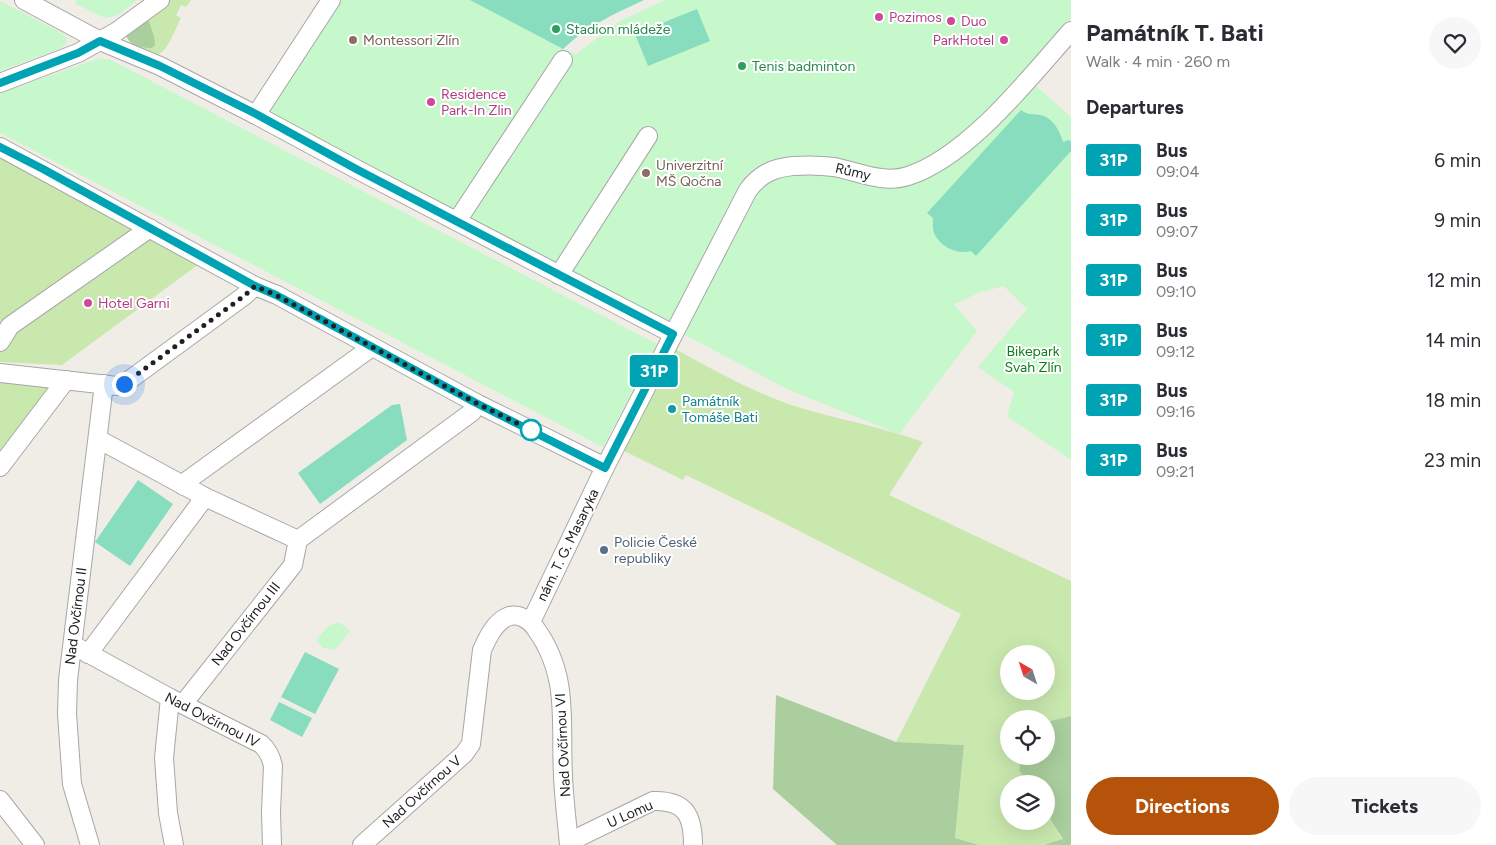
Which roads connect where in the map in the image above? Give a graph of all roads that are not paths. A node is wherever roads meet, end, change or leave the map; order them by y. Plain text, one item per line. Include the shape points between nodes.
1 (24, 0) edge
2 (160, 0) edge
3 (332, 0) edge
4 (1071, 31) edge
5 (100, 41) junction
6 (563, 60) dead end
7 (0, 83) edge
8 (256, 114) junction
9 (648, 136) dead end
10 (0, 147) edge
11 (457, 221) junction
12 (150, 228) junction
13 (559, 275) junction
14 (255, 286) junction
15 (673, 334) junction
16 (0, 342) edge
17 (372, 347) junction
18 (0, 374) edge
19 (66, 380) junction
20 (104, 384) junction
21 (476, 403) junction
22 (98, 439) junction
23 (0, 467) edge
24 (605, 468) junction
25 (184, 486) junction
26 (205, 497) junction
27 (298, 540) junction
28 (531, 622) junction
29 (73, 645) junction
30 (88, 654) junction
31 (177, 701) junction
32 (0, 800) edge
33 (569, 843) edge
34 (35, 845) edge
35 (90, 845) edge
36 (174, 845) edge
37 (272, 845) edge
38 (362, 845) edge
39 (693, 845) edge

1 - 5 street
2 - 5 street
3 - 8 street
4 - 15 street, Růmy via 990,120 946,157 921,171 907,177 880,179 807,165 780,168 756,179
5 - 7 street via 78,53
5 - 8 street via 160,66
6 - 11 street
8 - 11 street
9 - 13 street
10 - 12 street
11 - 13 street
12 - 14 street
12 - 16 street via 10,326
13 - 15 street
14 - 17 street
14 - 20 street via 124,384
15 - 24 street, nám. T. G. Masaryka
17 - 21 street
17 - 25 street via 223,453
18 - 19 street
19 - 20 street
19 - 23 street
20 - 22 street, Nad Ovčírnou II
21 - 24 street
21 - 27 street via 472,412
22 - 25 street
22 - 29 street, Nad Ovčírnou II
24 - 28 street, nám. T. G. Masaryka
25 - 26 street
26 - 27 street
26 - 30 street
27 - 31 street, Nad Ovčírnou III via 293,565
28 - 33 street, Nad Ovčírnou VI via 551,655 559,682
28 - 38 street, Nad Ovčírnou V via 518,616 508,617 487,638 482,650 468,749
29 - 30 street, Nad Ovčírnou IV
29 - 35 street, Nad Ovčírnou II via 68,688 69,758 72,784
30 - 31 street, Nad Ovčírnou IV
31 - 36 street via 164,758
31 - 37 street, Nad Ovčírnou IV via 261,744 269,753 273,766
32 - 34 street
33 - 39 street, U Lomu via 653,801 667,801 685,812 693,829

